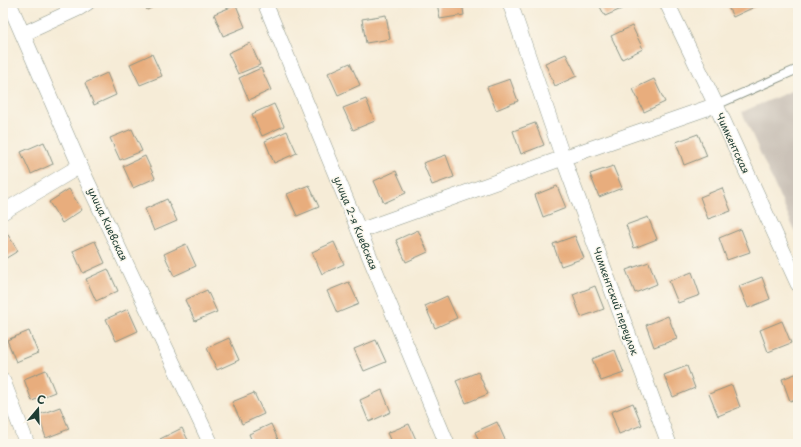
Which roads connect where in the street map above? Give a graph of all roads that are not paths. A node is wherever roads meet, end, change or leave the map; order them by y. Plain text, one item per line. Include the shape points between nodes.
1 (8, 3) edge
2 (87, 3) edge
3 (265, 3) edge
4 (510, 3) edge
5 (667, 3) edge
6 (23, 34) junction
7 (798, 69) edge
8 (716, 105) junction
9 (563, 158) junction
10 (80, 166) junction
11 (3, 212) edge
12 (359, 231) junction
13 (798, 284) edge
14 (3, 381) edge
15 (27, 444) edge
16 (211, 444) edge
17 (447, 444) edge
18 (669, 444) edge

1 - 6 street, улица Киевская
2 - 6 street
3 - 12 street, улица 2-я Киевская
4 - 9 street, Чимкентский переулок
5 - 8 street, Чимкентская
6 - 10 street, улица Киевская
7 - 8 lane
8 - 9 street
8 - 13 street, Чимкентская
9 - 12 street
9 - 18 street, Чимкентский переулок
10 - 11 street
10 - 16 street, улица Киевская
12 - 17 street, улица 2-я Киевская
14 - 15 street

